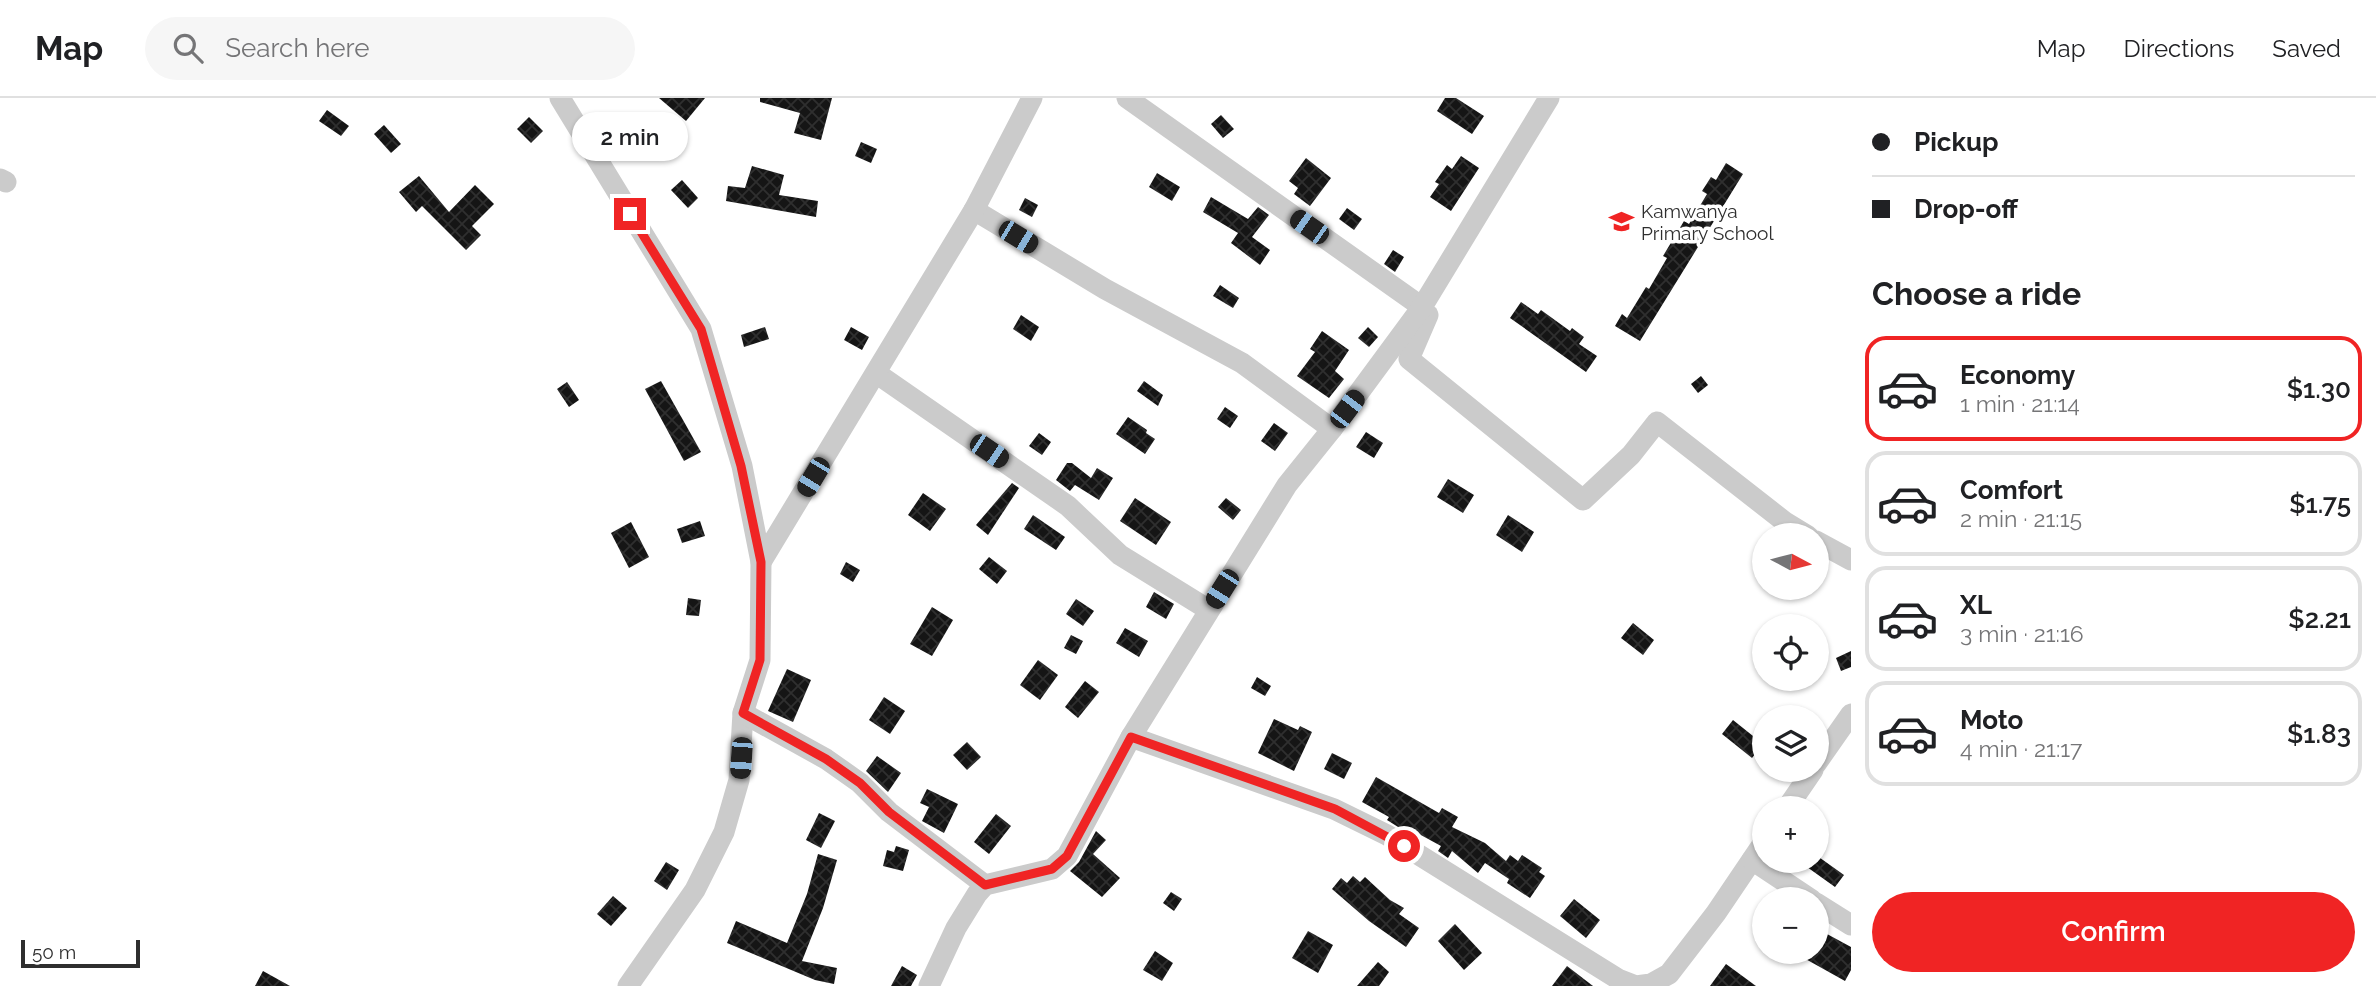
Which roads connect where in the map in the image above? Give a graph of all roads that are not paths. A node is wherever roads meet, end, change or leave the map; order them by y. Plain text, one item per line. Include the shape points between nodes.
1 (560, 98) edge
2 (1032, 98) edge
3 (1127, 98) edge
4 (1549, 98) edge
5 (974, 211) junction
6 (1450, 261) junction
7 (1422, 307) junction
8 (876, 373) junction
9 (1332, 429) junction
10 (1786, 523) edge
11 (1829, 548) edge
12 (1851, 560) edge
13 (761, 562) junction
14 (1209, 610) junction
15 (743, 713) junction
16 (1851, 714) edge
17 (1131, 737) junction
18 (1829, 745) edge
19 (1752, 860) edge
20 (1772, 873) edge
21 (985, 885) junction
22 (1792, 887) edge
23 (1829, 911) edge
24 (1851, 925) edge
25 (628, 986) edge
26 (929, 986) edge
27 (1636, 986) edge

1 - 13 street via 701,329 741,466
2 - 5 street
3 - 7 street
4 - 6 street
5 - 8 street
5 - 9 street via 1242,363
6 - 7 street
6 - 10 street via 1409,359 1583,500 1631,455 1657,422
7 - 9 street
8 - 13 street
8 - 14 street via 1068,506 1121,555
9 - 14 street via 1287,485
11 - 12 street
13 - 15 street via 760,660
14 - 17 street
15 - 21 street via 826,759
15 - 25 street via 739,780 724,832 695,890
16 - 18 street
17 - 21 street via 1067,856 1052,869
17 - 27 street via 1335,809 1387,835 1596,966
19 - 27 street via 1670,974
20 - 22 street
21 - 26 street via 956,928
23 - 24 street

